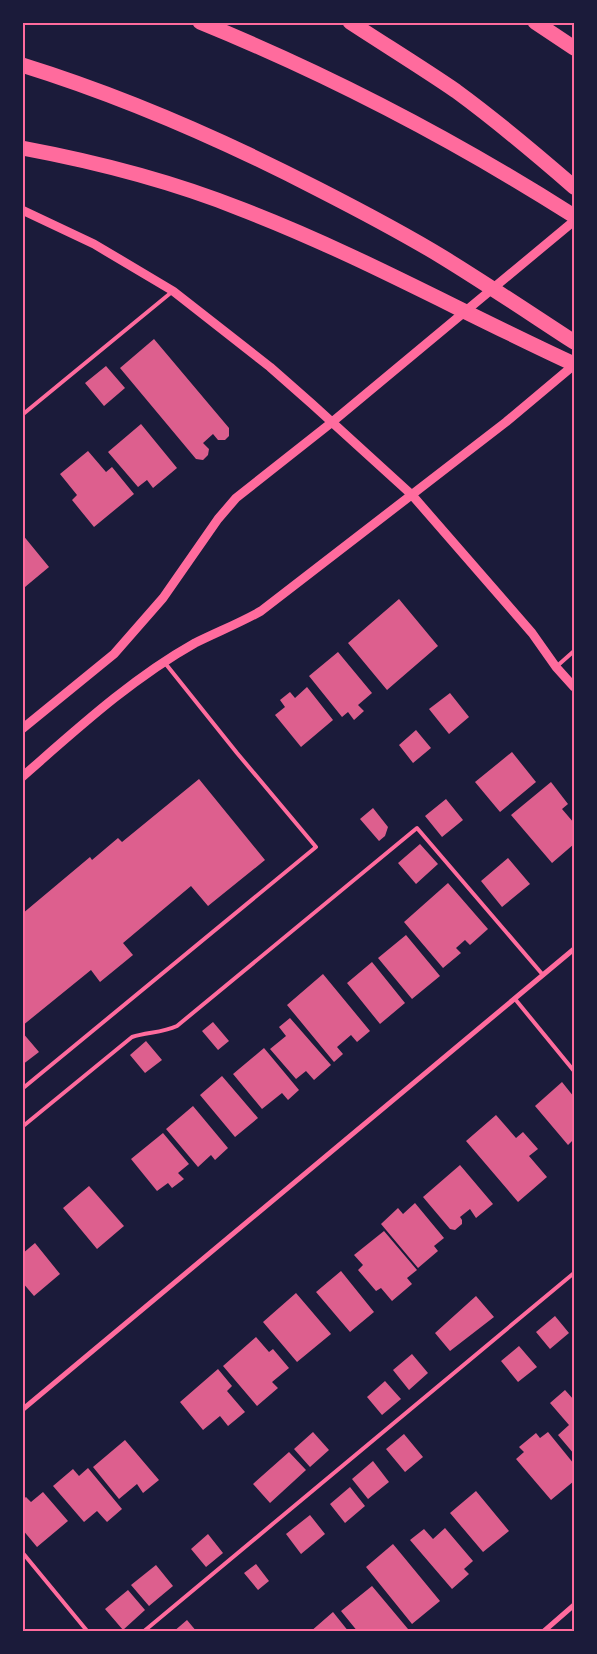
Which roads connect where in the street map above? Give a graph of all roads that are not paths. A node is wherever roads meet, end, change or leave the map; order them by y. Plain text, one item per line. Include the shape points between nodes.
1 (200, 22) edge
2 (350, 22) edge
3 (535, 22) edge
4 (574, 48) edge
5 (22, 65) edge
6 (22, 148) edge
7 (574, 187) edge
8 (22, 210) edge
9 (574, 216) edge
10 (574, 221) edge
11 (173, 290) junction
12 (574, 342) edge
13 (574, 364) edge
14 (22, 415) edge
15 (331, 423) junction
16 (412, 495) junction
17 (574, 651) edge
18 (165, 663) junction
19 (556, 667) junction
20 (574, 687) edge
21 (22, 729) edge
22 (22, 777) edge
23 (574, 949) edge
24 (543, 976) junction
25 (515, 999) junction
26 (574, 1071) edge
27 (22, 1089) edge
28 (22, 1128) edge
29 (574, 1273) edge
30 (22, 1410) edge
31 (22, 1552) edge
32 (574, 1605) edge
33 (88, 1632) edge
34 (143, 1632) edge
35 (543, 1632) edge

1 - 9 highway via 379,104
2 - 7 highway via 479,108
3 - 4 highway
5 - 12 highway via 116,96 288,173 444,257
6 - 13 highway via 127,172 241,208 407,283
8 - 11 street via 94,244
10 - 15 street
11 - 14 lane
11 - 15 street via 270,367
13 - 16 street
15 - 16 street
15 - 21 street via 236,498 163,598 114,654
16 - 18 street via 261,611 196,643
16 - 19 street via 532,633
17 - 19 lane
18 - 22 street via 92,716
18 - 27 lane via 316,847
19 - 20 street
23 - 24 street
24 - 25 street
24 - 28 lane via 417,828 176,1026 132,1037
25 - 26 lane
25 - 30 street
29 - 34 lane
31 - 33 lane
32 - 35 street

